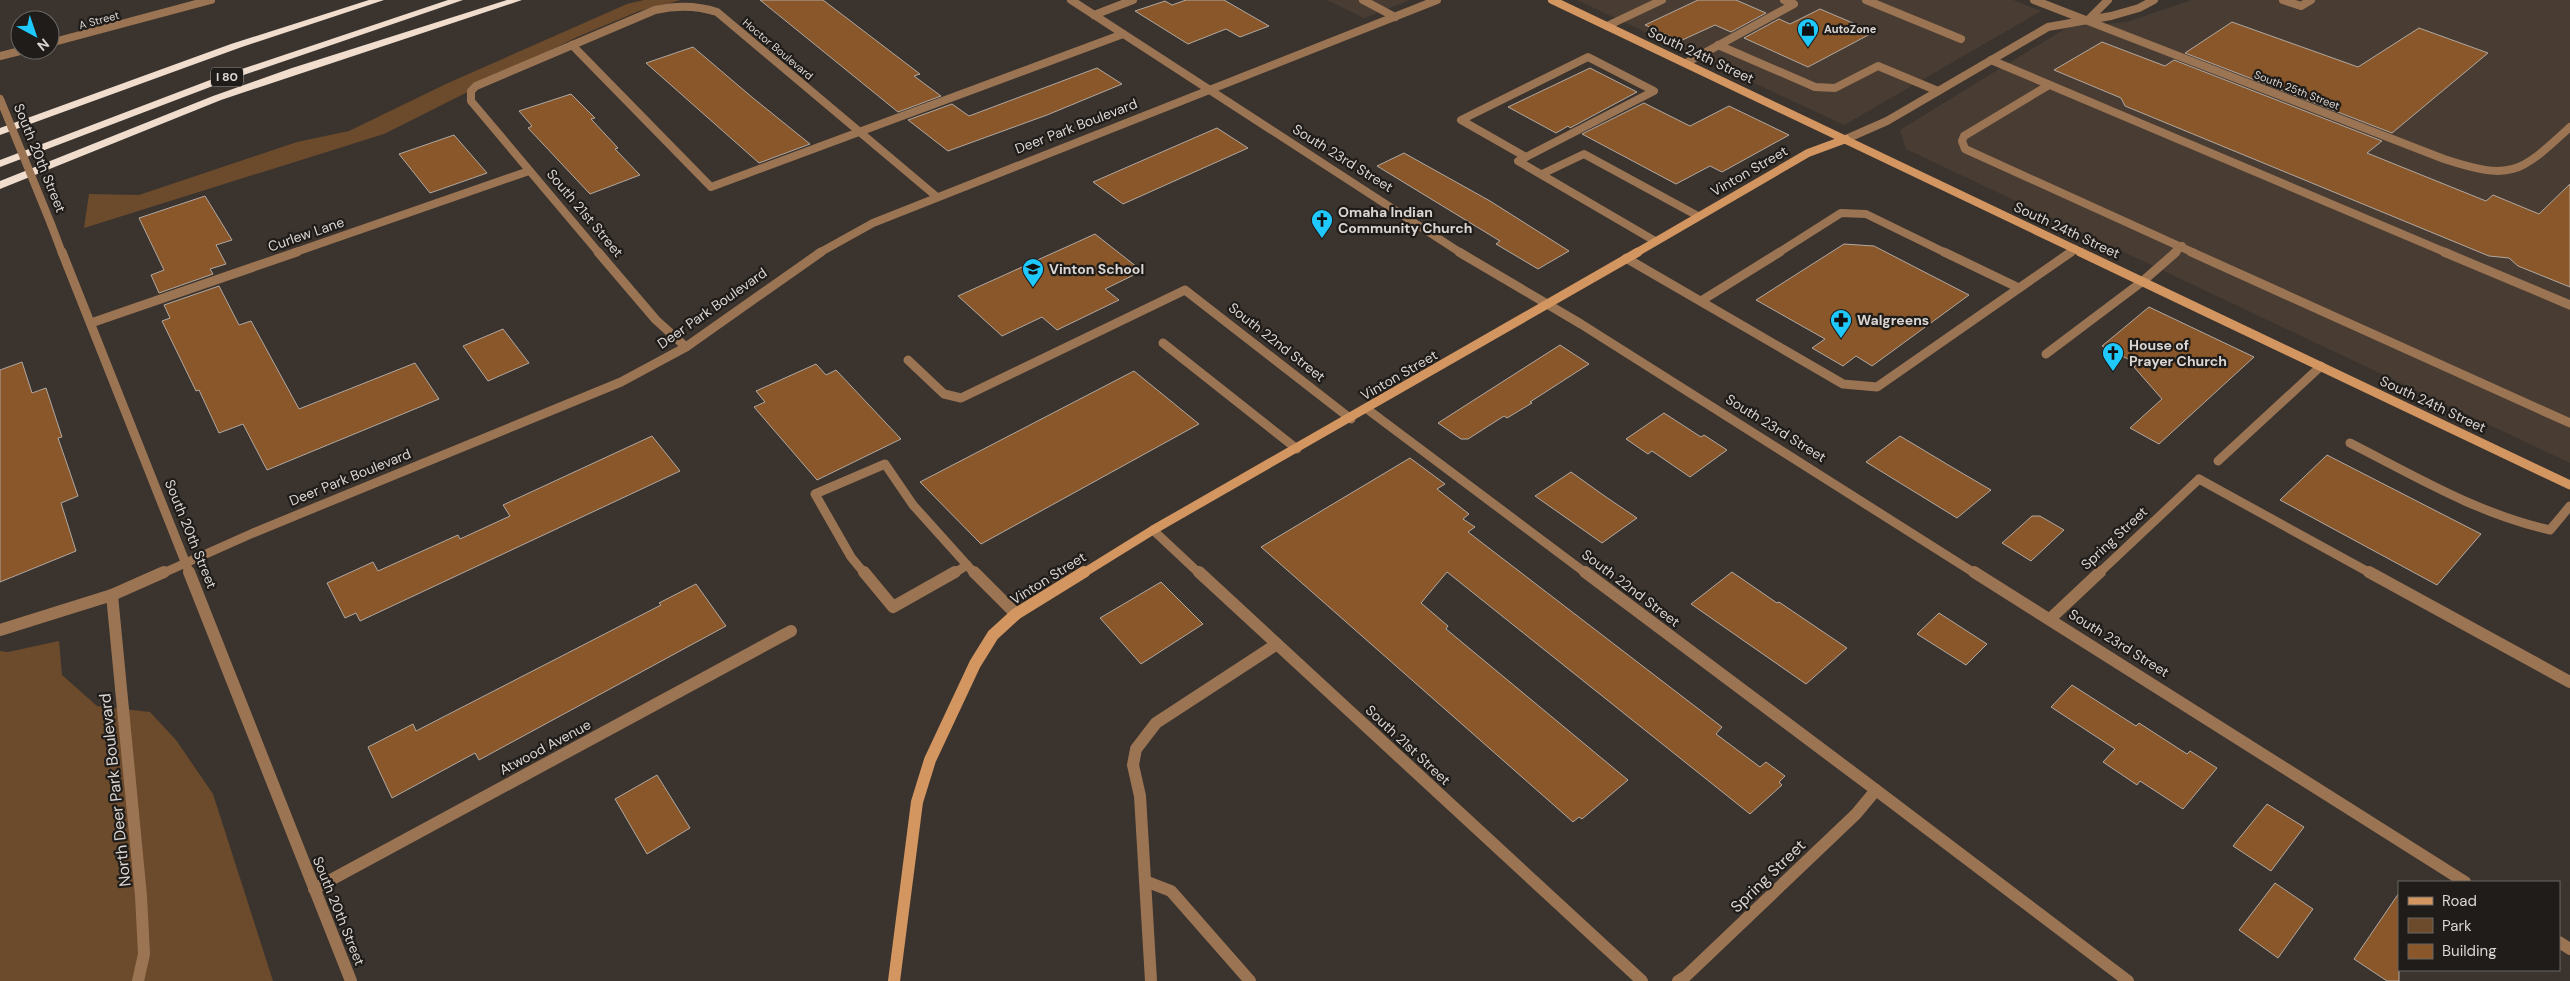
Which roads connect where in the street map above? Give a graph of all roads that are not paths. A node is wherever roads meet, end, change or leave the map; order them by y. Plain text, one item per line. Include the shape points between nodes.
1 (211, 0) edge
2 (379, 0) edge
3 (458, 0) edge
4 (517, 0) edge
5 (1071, 0) edge
6 (1133, 0) edge
7 (1363, 0) edge
8 (1437, 0) edge
9 (1552, 0) edge
10 (1662, 0) edge
11 (1784, 0) edge
12 (2034, 0) edge
13 (2108, 0) edge
14 (2154, 0) edge
15 (2283, 0) edge
16 (2311, 0) edge
17 (1871, 1) edge
18 (1094, 15) junction
19 (1395, 16) junction
20 (2088, 20) junction
21 (1607, 26) junction
22 (1124, 34) junction
23 (1961, 39) dead end
24 (60, 40) edge
25 (572, 45) junction
26 (1718, 45) junction
27 (1991, 60) junction
28 (1686, 63) junction
29 (2049, 85) junction
30 (1209, 90) junction
31 (471, 91) joint
32 (1938, 91) junction
33 (0, 99) edge
34 (2570, 127) edge
35 (0, 132) edge
36 (859, 132) junction
37 (1846, 139) junction
38 (1526, 157) junction
39 (0, 164) edge
40 (529, 171) junction
41 (1542, 174) junction
42 (0, 185) edge
43 (937, 197) junction
44 (1698, 216) junction
45 (1655, 241) junction
46 (2182, 246) junction
47 (2075, 249) junction
48 (1626, 258) junction
49 (2143, 281) junction
50 (2019, 288) junction
51 (1701, 302) junction
52 (1546, 304) junction
53 (2570, 305) edge
54 (91, 323) junction
55 (1163, 343) dead end
56 (686, 347) junction
57 (2046, 354) dead end
58 (908, 360) dead end
59 (2321, 366) junction
60 (1367, 409) junction
61 (1350, 418) junction
62 (2570, 423) edge
63 (2350, 443) dead end
64 (1297, 449) junction
65 (2218, 461) dead end
66 (2570, 484) edge
67 (2570, 506) edge
68 (1154, 530) junction
69 (186, 562) junction
70 (968, 565) junction
71 (112, 595) junction
72 (1016, 614) junction
73 (2050, 618) junction
74 (0, 630) edge
75 (791, 631) dead end
76 (1276, 644) junction
77 (2570, 682) edge
78 (1876, 790) junction
79 (1145, 881) junction
80 (2463, 881) edge
81 (314, 889) junction
82 (138, 981) edge
83 (351, 981) edge
84 (894, 981) edge
85 (1151, 981) edge
86 (1250, 981) edge
87 (1642, 981) edge
88 (1678, 981) edge
89 (2128, 981) edge

1 - 24 street, A Street
2 - 35 highway, I 80 via 226,49
3 - 39 highway, I 80 via 230,76
4 - 42 highway via 217,98
5 - 18 street, South 23rd Street
6 - 18 street
7 - 19 street
8 - 19 street, Deer Park Boulevard
9 - 21 main road, South 24th Street
10 - 21 street
11 - 26 street via 1794,4
12 - 20 street
13 - 20 street
14 - 20 street, Vinton Street via 2130,11
15 - 16 street via 2301,6
17 - 23 street
18 - 22 street, South 23rd Street
19 - 30 street, Deer Park Boulevard
20 - 27 street, Vinton Street via 2048,27
20 - 34 street, South 25th Street via 2444,159 2486,172 2500,174 2528,165
21 - 28 main road, South 24th Street
22 - 30 street, South 23rd Street
22 - 36 street
25 - 31 street, Hoctor Boulevard via 482,83
25 - 36 street, Hoctor Boulevard via 655,10 682,5 705,7 717,12
25 - 36 street via 711,187
26 - 28 street
26 - 32 street via 1815,87 1835,88 1878,66
27 - 29 street
27 - 32 street, Vinton Street
28 - 37 main road, South 24th Street
29 - 46 street via 1964,136 1965,149
29 - 53 street
30 - 43 street, Deer Park Boulevard
30 - 52 street, South 23rd Street
31 - 40 street, South 21st Street via 471,101
32 - 37 street, Vinton Street via 1887,121
33 - 54 street, South 20th Street, bridge
36 - 43 street, Hoctor Boulevard
37 - 44 main road, Vinton Street via 1808,152
37 - 47 main road, South 24th Street
38 - 38 street via 1534,152 1654,90 1588,57 1461,120
38 - 41 street via 1518,161
40 - 54 street, Curlew Lane
40 - 56 street, South 21st Street via 656,320
41 - 44 street via 1584,154
41 - 45 street
43 - 56 street, Deer Park Boulevard via 872,223 838,241
44 - 45 main road, Vinton Street
45 - 48 main road, Vinton Street
46 - 49 street
46 - 62 street
47 - 49 main road, South 24th Street
47 - 50 street
48 - 51 street
48 - 52 main road, Vinton Street
49 - 57 street
49 - 59 main road, South 24th Street
50 - 51 street via 1866,214 1841,213
50 - 51 street via 1877,387 1843,384
52 - 60 main road, Vinton Street
52 - 73 street, South 23rd Street
54 - 69 street, South 20th Street
55 - 64 street
56 - 69 street, Deer Park Boulevard via 621,382
58 - 61 street, South 22nd Street via 944,394 961,398 1185,290
59 - 65 street
59 - 66 main road, South 24th Street
60 - 61 main road, Vinton Street
60 - 78 street, South 22nd Street
61 - 64 main road, Vinton Street
63 - 67 street via 2522,526 2550,530
64 - 68 main road, Vinton Street
68 - 72 main road, Vinton Street
68 - 76 street, South 21st Street
69 - 71 street, Deer Park Boulevard
69 - 81 street, South 20th Street
70 - 70 street via 912,506 885,464 814,494 851,557 893,607
70 - 72 street
71 - 74 street, Deer Park Boulevard
71 - 82 street, North Deer Park Boulevard via 141,896 144,954
72 - 84 main road, Vinton Street via 993,635 975,664 927,768 911,837
73 - 77 street, Spring Street via 2199,479
73 - 80 street, South 23rd Street
75 - 81 street, Atwood Avenue
76 - 79 street via 1156,724 1139,740 1132,768 1140,796
76 - 87 street, South 21st Street
78 - 88 street, Spring Street via 1849,821
78 - 89 street, South 22nd Street
79 - 85 street
79 - 86 street via 1171,891
81 - 83 street, South 20th Street

